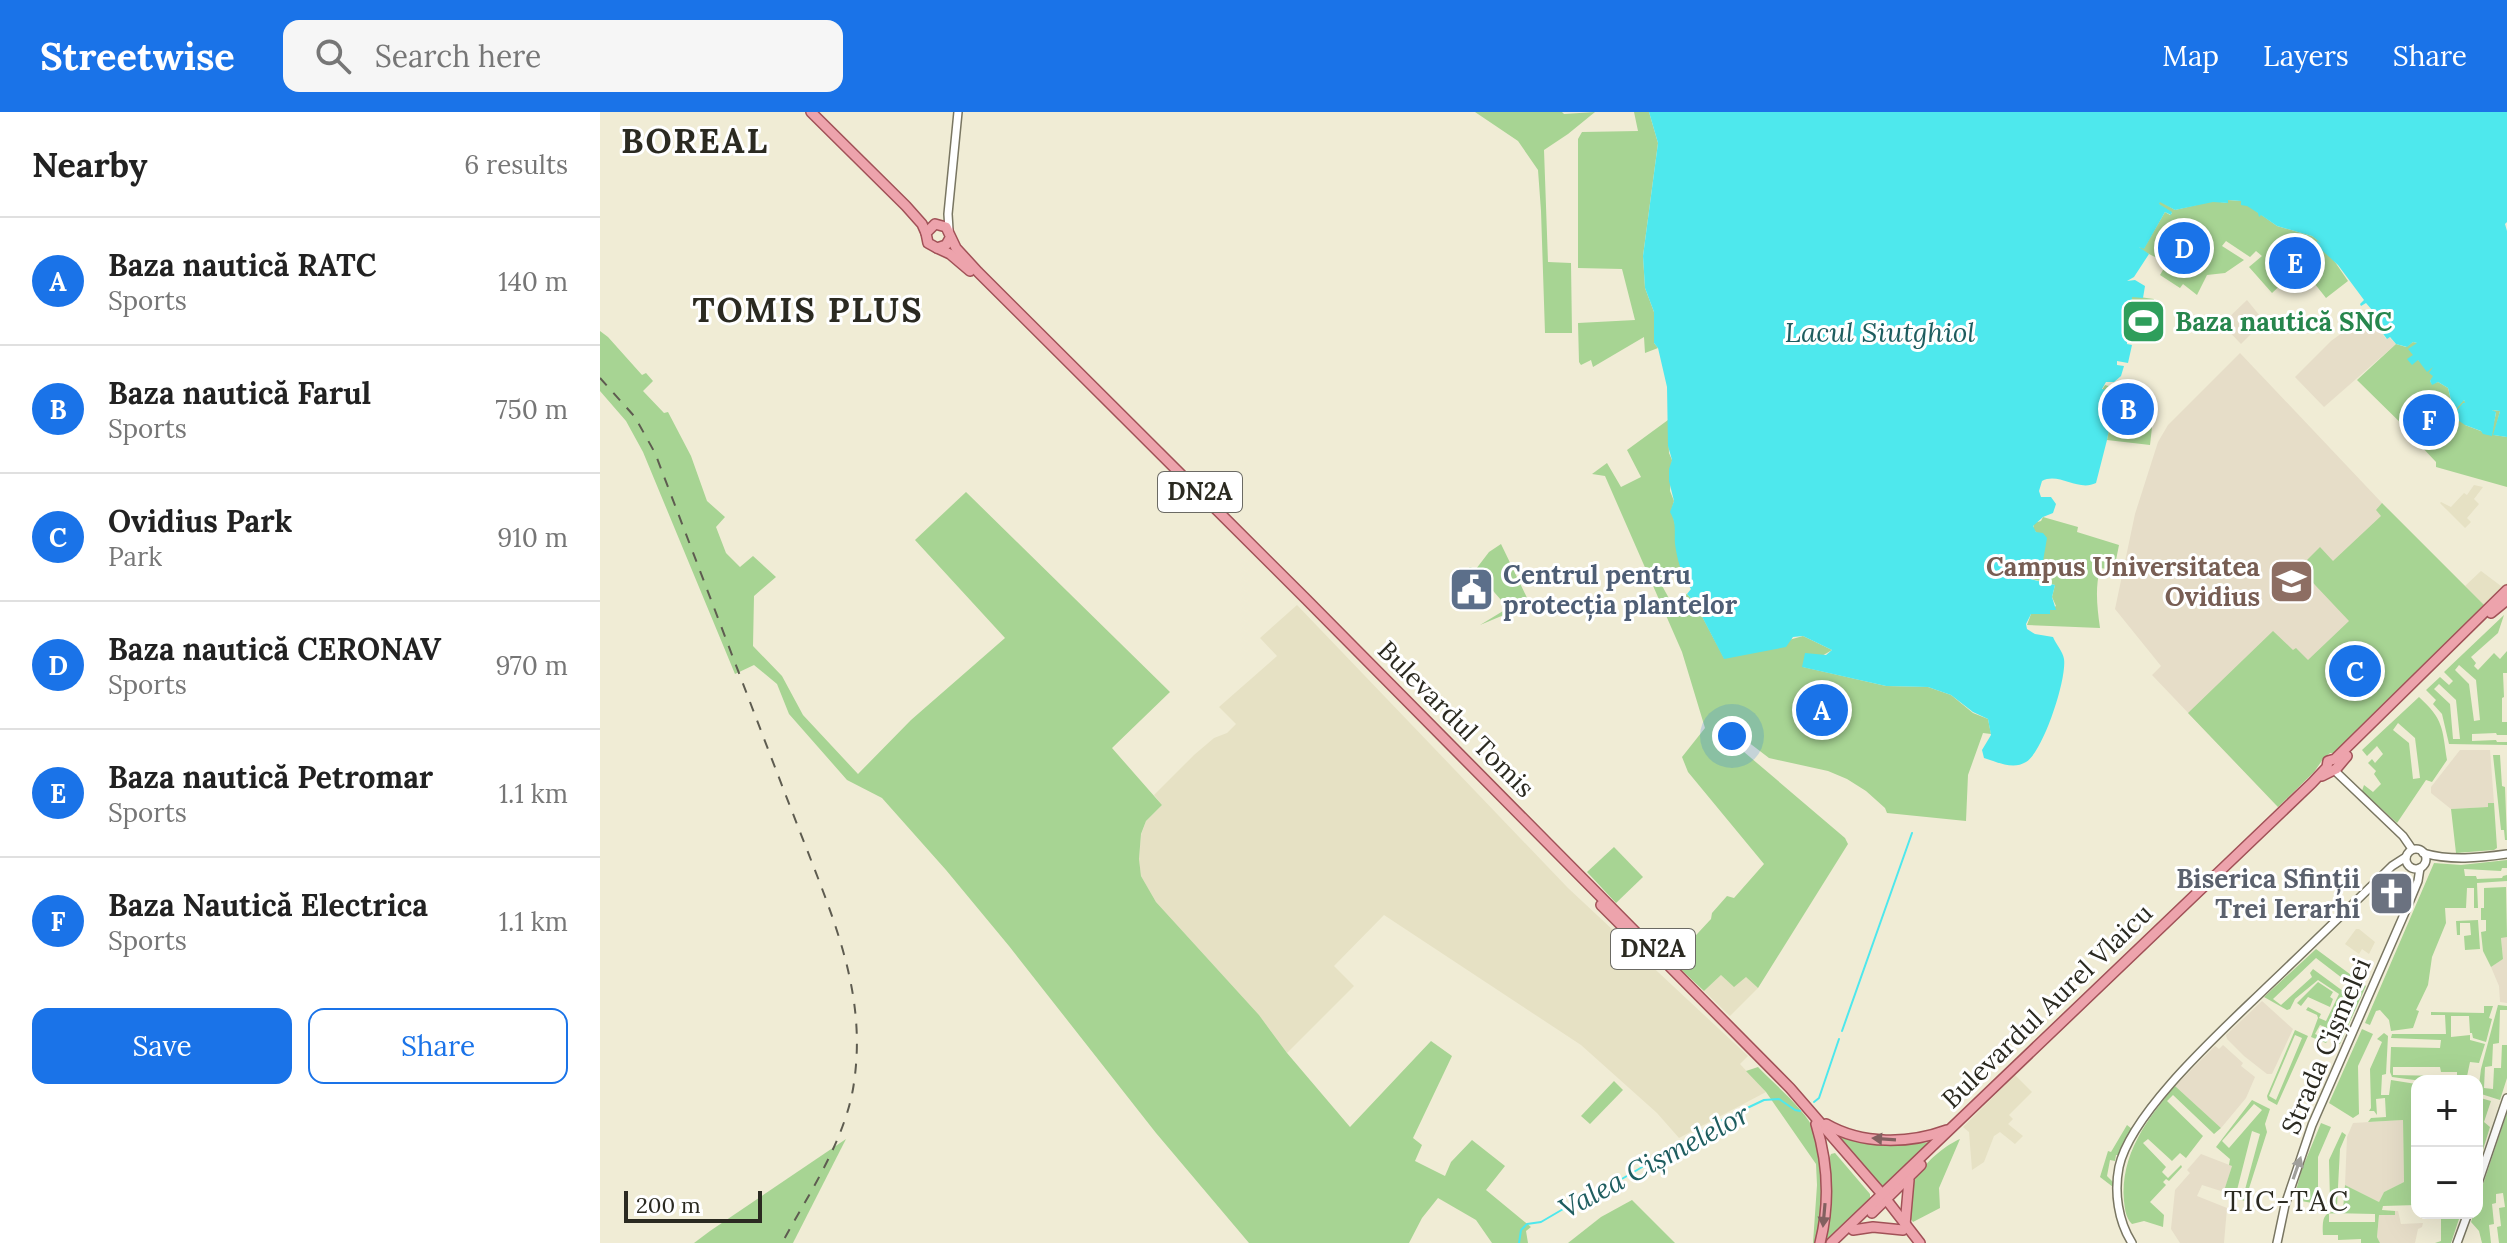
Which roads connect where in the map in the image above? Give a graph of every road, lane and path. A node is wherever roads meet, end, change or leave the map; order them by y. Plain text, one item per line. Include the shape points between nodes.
1 (814, 112) edge
2 (958, 112) edge
3 (948, 214) junction
4 (937, 224) junction
5 (926, 233) junction
6 (950, 235) junction
7 (937, 248) junction
8 (2506, 593) edge
9 (1419, 716) junction
10 (2334, 766) junction
11 (2412, 849) junction
12 (2423, 853) junction
13 (2507, 854) edge
14 (2438, 857) junction
15 (2408, 860) junction
16 (2423, 866) junction
17 (2507, 1098) edge
18 (1818, 1122) junction
19 (1950, 1129) junction
20 (2483, 1168) edge
21 (1910, 1177) junction
22 (1882, 1199) junction
23 (2466, 1219) edge
24 (1904, 1228) junction
25 (1853, 1230) junction
26 (1820, 1243) edge
27 (1831, 1243) edge
28 (1840, 1243) edge
29 (1913, 1243) edge
30 (1920, 1243) edge
31 (2132, 1243) edge
32 (2277, 1243) edge
33 (2457, 1243) edge

1 - 4 main road, DN2A
1 - 5 main road, DN2A
2 - 3 street
3 - 4 street
3 - 6 street
4 - 5 main road
4 - 6 main road, DN2A
5 - 7 main road, DN2A via 928,243
6 - 7 main road via 946,245
6 - 9 main road, Bulevardul Tomis / DN2A via 978,272
7 - 9 main road, Bulevardul Tomis / DN2A via 967,268
8 - 10 main road, Bulevardul Aurel Vlaicu
9 - 18 main road, Bulevardul Tomis / DN2A
10 - 11 street
10 - 19 main road, Bulevardul Aurel Vlaicu
10 - 21 main road, Bulevardul Aurel Vlaicu
11 - 12 street
11 - 15 street
12 - 14 street
12 - 16 street
13 - 14 street
14 - 16 street
15 - 16 street
15 - 31 street via 2393,865 2222,1031 2137,1128 2119,1166 2118,1187 2121,1223
32 -> 16 street, Strada Cișmelei via 2312,1125
17 - 20 street
19 -> 18 main road via 1888,1140
18 - 22 main road, Bulevardul Tomis / DN2A
18 -> 26 main road via 1826,1166
19 - 22 main road, Bulevardul Aurel Vlaicu
21 - 22 main road, Bulevardul Aurel Vlaicu
21 - 24 main road
22 - 24 main road, Bulevardul Tomis / DN2A
22 - 25 main road, Bulevardul Aurel Vlaicu
22 - 27 main road, Bulevardul Aurel Vlaicu
23 - 33 street
24 - 25 main road
24 - 29 main road, Bulevardul Tomis / DN2A
24 - 30 main road, Bulevardul Tomis / DN2A
25 - 28 main road, Bulevardul Aurel Vlaicu

